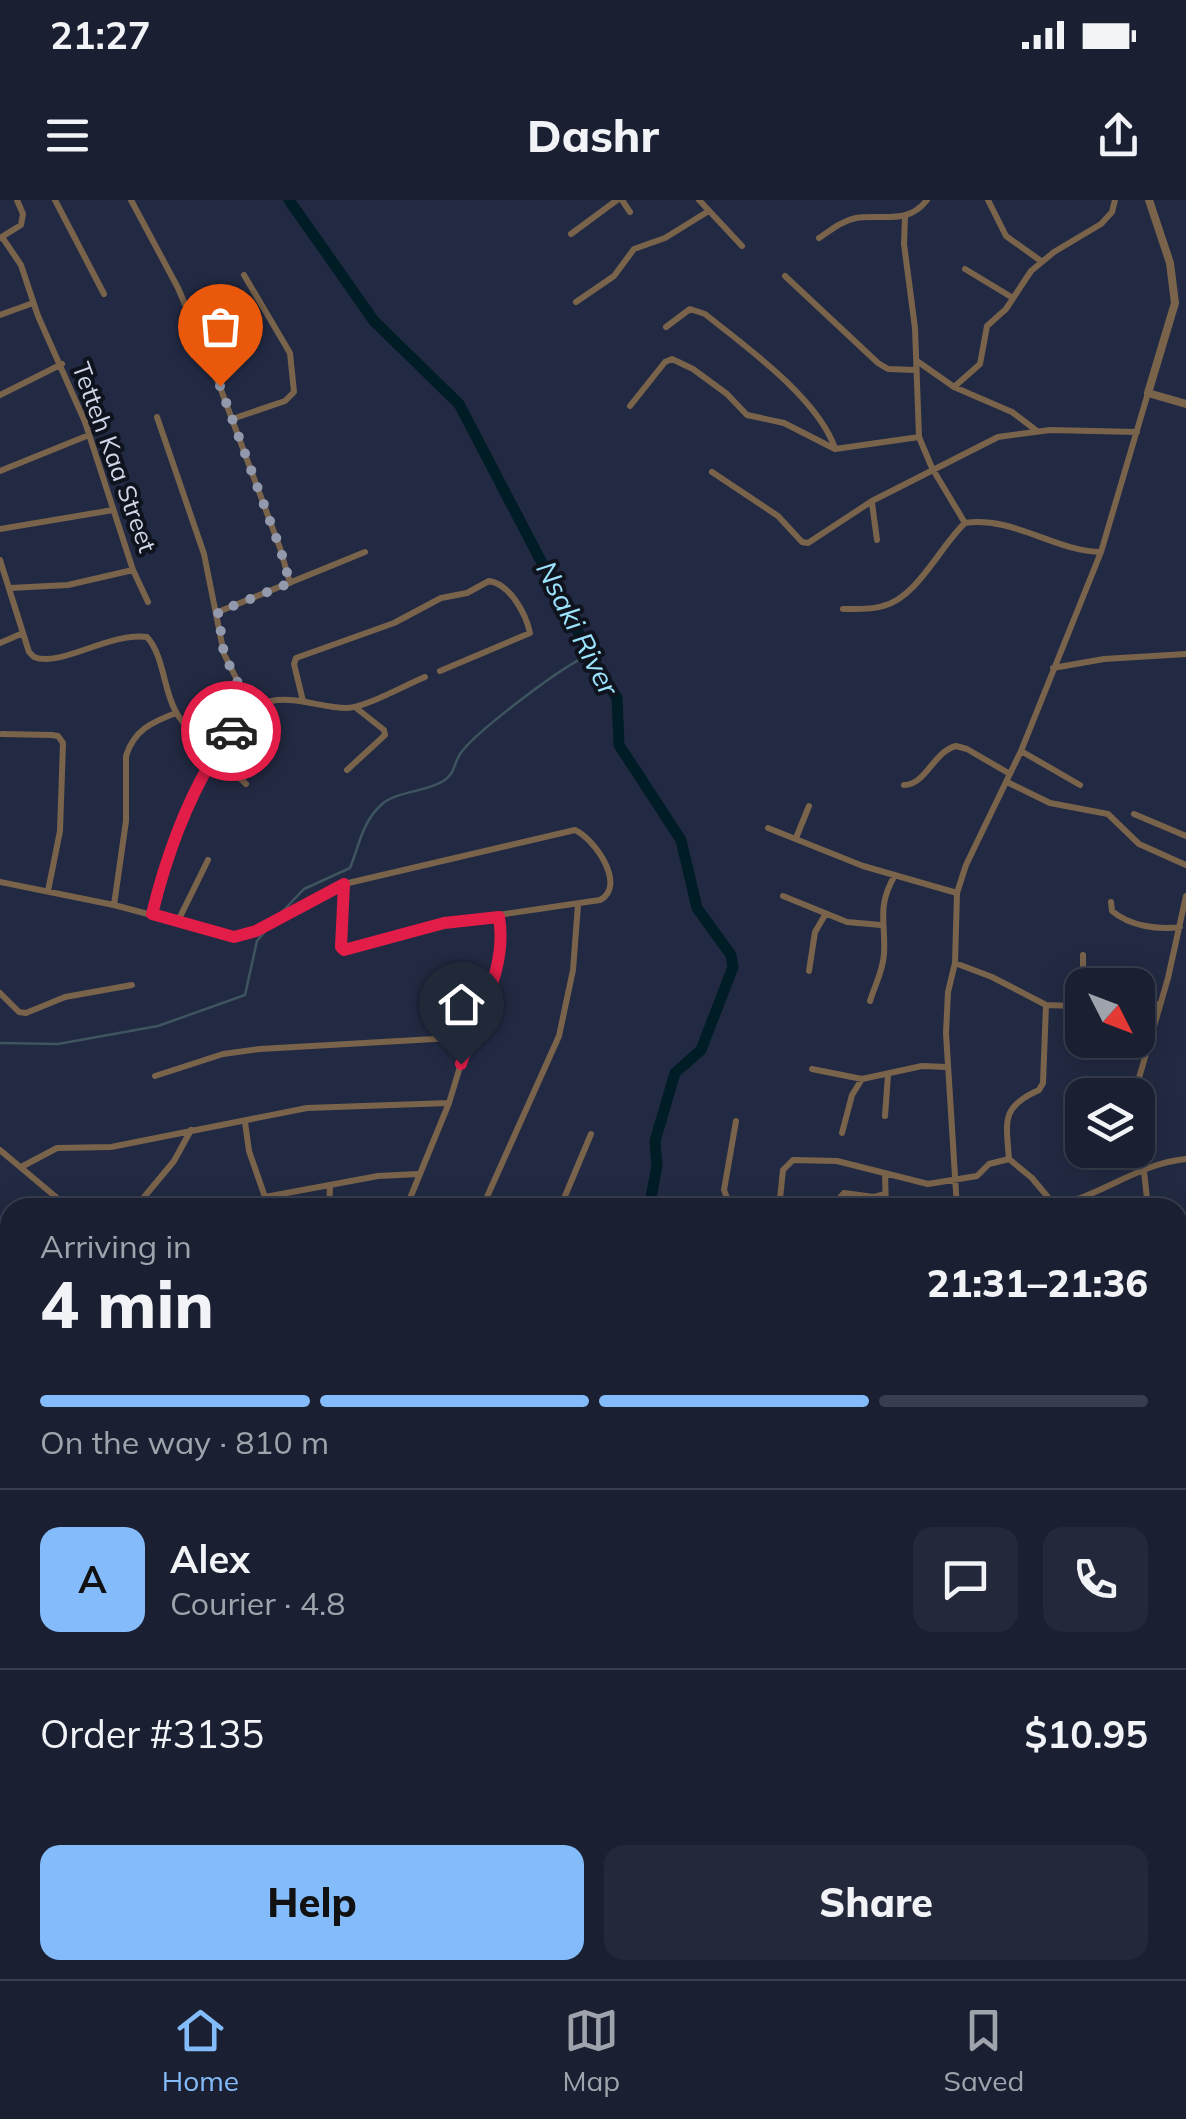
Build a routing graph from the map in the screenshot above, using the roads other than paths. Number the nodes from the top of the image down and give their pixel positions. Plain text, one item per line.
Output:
1 (17, 200) edge
2 (55, 200) edge
3 (131, 200) edge
4 (620, 200) edge
5 (700, 200) edge
6 (926, 200) edge
7 (988, 200) edge
8 (1116, 200) edge
9 (1149, 200) edge
10 (630, 212) dead end
11 (707, 212) junction
12 (905, 217) junction
13 (572, 234) dead end
14 (1, 237) edge
15 (819, 238) dead end
16 (742, 246) dead end
17 (1042, 261) junction
18 (966, 270) dead end
19 (244, 275) dead end
20 (785, 276) dead end
21 (104, 294) dead end
22 (1012, 298) junction
23 (1186, 300) edge
24 (576, 302) dead end
25 (33, 303) junction
26 (1175, 303) junction
27 (0, 315) edge
28 (666, 327) dead end
29 (916, 360) junction
30 (62, 364) junction
31 (915, 370) junction
32 (954, 386) junction
33 (1148, 393) junction
34 (0, 395) edge
35 (1186, 404) edge
36 (630, 406) dead end
37 (158, 417) dead end
38 (232, 419) junction
39 (1037, 431) junction
40 (1138, 432) junction
41 (89, 436) junction
42 (919, 437) junction
43 (835, 449) junction
44 (932, 468) junction
45 (0, 470) edge
46 (712, 472) dead end
47 (872, 502) junction
48 (113, 510) junction
49 (965, 523) junction
50 (0, 530) edge
51 (877, 540) dead end
52 (366, 552) dead end
53 (1101, 552) junction
54 (0, 560) edge
55 (2, 570) edge
56 (134, 570) junction
57 (290, 583) junction
58 (10, 588) junction
59 (148, 602) dead end
60 (843, 609) dead end
61 (218, 612) junction
62 (23, 633) junction
63 (0, 642) edge
64 (1186, 654) edge
65 (1052, 668) junction
66 (440, 670) dead end
67 (425, 677) dead end
68 (303, 701) junction
69 (356, 706) junction
70 (250, 708) junction
71 (176, 712) junction
72 (2, 734) edge
73 (1021, 752) junction
74 (216, 754) junction
75 (347, 770) dead end
76 (1008, 778) junction
77 (246, 784) dead end
78 (904, 785) dead end
79 (1080, 785) dead end
80 (809, 806) dead end
81 (1134, 814) dead end
82 (768, 828) dead end
83 (1186, 836) edge
84 (796, 838) junction
85 (208, 860) dead end
86 (1186, 865) edge
87 (895, 875) junction
88 (0, 882) edge
89 (344, 884) junction
90 (48, 891) junction
91 (957, 893) junction
92 (782, 896) dead end
93 (1186, 896) edge
94 (1111, 902) dead end
95 (114, 905) junction
96 (578, 905) junction
97 (152, 914) junction
98 (826, 914) junction
99 (499, 917) junction
100 (177, 922) junction
101 (880, 925) junction
102 (1180, 927) junction
103 (1083, 955) dead end
104 (955, 963) junction
105 (1083, 968) edge
106 (809, 971) dead end
107 (132, 985) dead end
108 (0, 993) edge
109 (870, 1000) dead end
110 (1155, 1004) edge
111 (1046, 1005) junction
112 (1160, 1005) junction
113 (1065, 1006) edge
114 (470, 1037) junction
115 (947, 1067) junction
116 (812, 1069) dead end
117 (888, 1075) junction
118 (154, 1076) dead end
119 (862, 1078) junction
120 (449, 1103) junction
121 (885, 1116) dead end
122 (736, 1120) dead end
123 (245, 1122) junction
124 (192, 1129) junction
125 (842, 1133) dead end
126 (591, 1134) dead end
127 (0, 1150) edge
128 (1009, 1159) junction
129 (1186, 1159) edge
130 (23, 1166) junction
131 (1144, 1171) junction
132 (418, 1174) junction
133 (885, 1174) junction
134 (954, 1180) junction
135 (330, 1187) junction
136 (885, 1194) junction
137 (58, 1198) edge
138 (143, 1198) edge
139 (264, 1198) joint
140 (329, 1198) edge
141 (410, 1198) edge
142 (486, 1198) edge
143 (564, 1198) edge
144 (728, 1198) edge
145 (780, 1198) edge
146 (840, 1198) edge
147 (885, 1198) edge
148 (956, 1198) edge
149 (1049, 1198) edge
150 (1083, 1198) edge
151 (1147, 1198) edge

1 - 14 street
2 - 21 street
3 - 38 street
4 - 10 street
4 - 13 street
5 - 11 street
6 - 12 street
7 - 17 street
8 - 17 street
9 - 26 street
11 - 16 street
11 - 24 street
12 - 15 street
12 - 29 street
14 - 25 street, Tetteh Kaa Street
17 - 22 street
18 - 22 street
19 - 38 street
20 - 31 street
22 - 32 street
23 - 26 street
25 - 27 street
25 - 30 street, Tetteh Kaa Street
26 - 33 street
28 - 43 street
29 - 31 street
29 - 32 street
30 - 34 street
30 - 41 street, Tetteh Kaa Street
31 - 42 street
32 - 39 street
33 - 35 street
33 - 40 street
36 - 43 street
37 - 61 street
38 - 57 street
39 - 40 street
39 - 44 street
40 - 53 street
41 - 45 street
41 - 48 street, Tetteh Kaa Street
42 - 43 street
42 - 44 street
44 - 47 street
44 - 49 street
46 - 47 street
47 - 51 street
48 - 50 street
48 - 56 street, Tetteh Kaa Street
49 - 53 street
49 - 60 street
52 - 57 street
53 - 65 street
54 - 55 street
55 - 58 street
56 - 58 street
56 - 59 street, Tetteh Kaa Street
57 - 61 street
58 - 62 street
61 - 70 street
62 - 63 street
62 - 71 street
64 - 65 street
65 - 73 street
66 - 68 street
67 - 69 street
68 - 69 street
68 - 70 street
69 - 75 street
70 - 74 street
71 - 74 street
71 - 95 street
72 - 90 street
73 - 76 street
73 - 79 street
74 - 77 street
74 - 97 street
76 - 78 street
76 - 86 street
76 - 91 street
80 - 84 street
81 - 83 street
82 - 84 street
84 - 87 street
85 - 100 street
87 - 91 street
87 - 101 street
88 - 90 street
89 - 96 street
89 - 99 street
89 - 100 street
90 - 95 street
91 - 104 street
92 - 98 street
93 - 102 street
94 - 102 street
95 - 97 street
96 - 99 street
96 - 142 street
97 - 100 street
98 - 101 street
98 - 106 street
99 - 114 street
101 - 109 street
102 - 112 street
103 - 105 street
104 - 111 street
104 - 115 street
107 - 108 street
110 - 112 street
111 - 113 street
111 - 128 street
112 - 131 street
114 - 118 street
114 - 120 street
115 - 117 street
115 - 134 street
116 - 119 street
117 - 119 street
117 - 121 street
119 - 125 street
120 - 123 street
120 - 132 street
122 - 144 street
123 - 124 street
123 - 139 street
124 - 130 street
124 - 138 street
126 - 143 street
127 - 130 street
128 - 134 street
128 - 149 street
129 - 131 street
130 - 137 street
131 - 150 street
131 - 151 street
132 - 135 street
132 - 141 street
133 - 134 street
133 - 136 street
133 - 145 street
134 - 148 street
135 - 139 street
135 - 140 street
136 - 146 street
136 - 147 street

